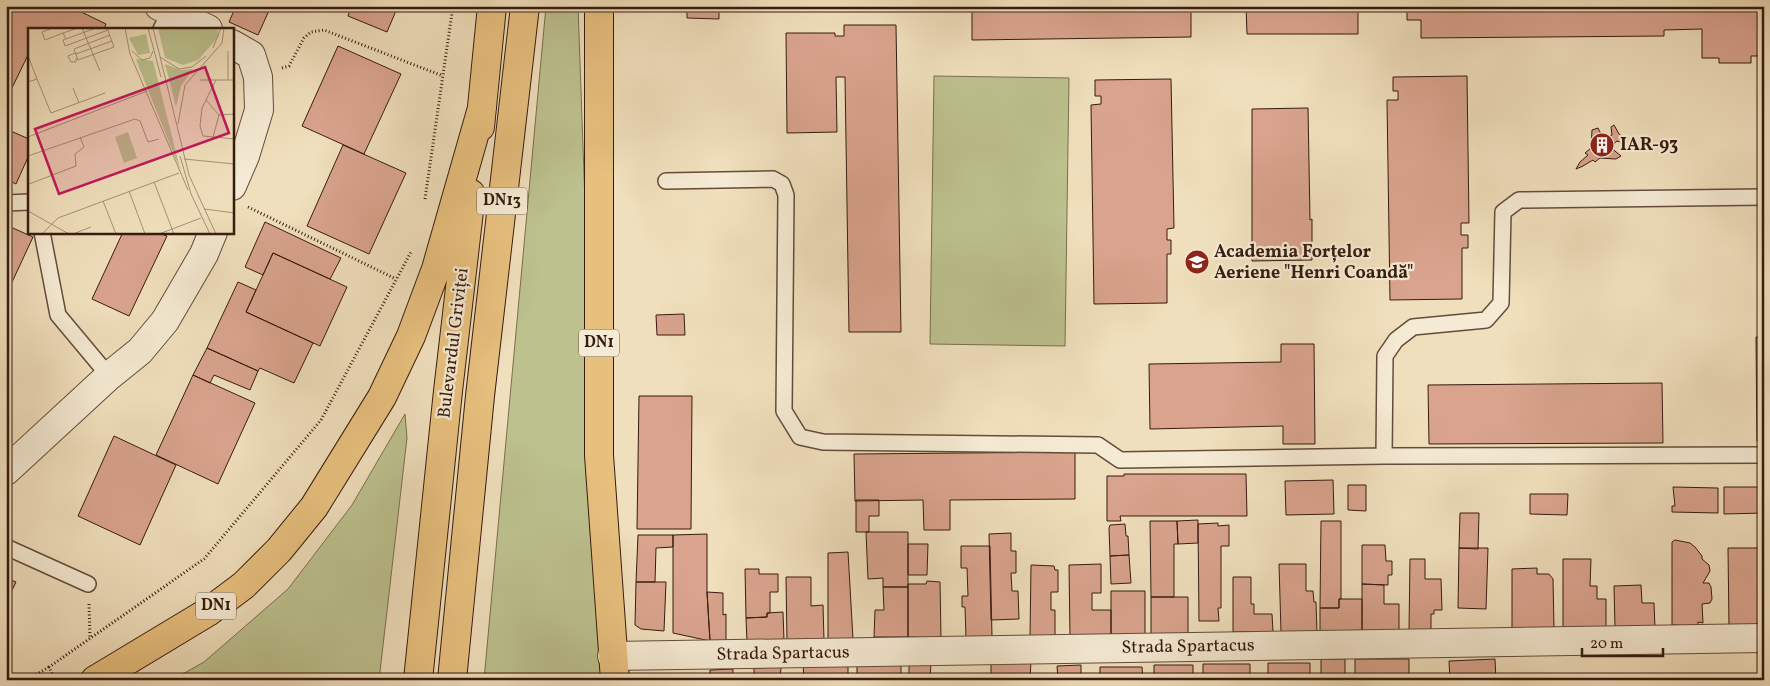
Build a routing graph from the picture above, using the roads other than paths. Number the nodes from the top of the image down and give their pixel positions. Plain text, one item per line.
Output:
1 (492, 6) edge
2 (525, 6) edge
3 (599, 6) edge
4 (163, 15) edge
5 (205, 28) edge
6 (234, 45) edge
7 (482, 108) junction
8 (666, 181) dead end
9 (237, 195) edge
10 (1764, 197) edge
11 (28, 202) edge
12 (6, 204) edge
13 (42, 234) edge
14 (212, 234) edge
15 (109, 376) junction
16 (1764, 455) edge
17 (1384, 456) junction
18 (6, 471) edge
19 (6, 547) edge
20 (88, 584) road end
21 (1764, 638) edge
22 (613, 668) edge
23 (96, 680) edge
24 (418, 680) edge
25 (452, 680) edge

1 - 7 main road, Bulevardul Griviței / DN1
2 - 25 main road, Bulevardul Griviței / DN13
3 - 22 main road, DN1
4 - 5 street
6 - 9 street
7 - 23 main road, DN1
7 - 24 main road, Bulevardul Griviței / DN13
8 - 17 lane
10 - 17 lane
11 - 12 lane
13 - 15 lane
14 - 15 street
15 - 18 street
16 - 17 lane
19 - 20 lane
21 - 22 street, Strada Spartacus

